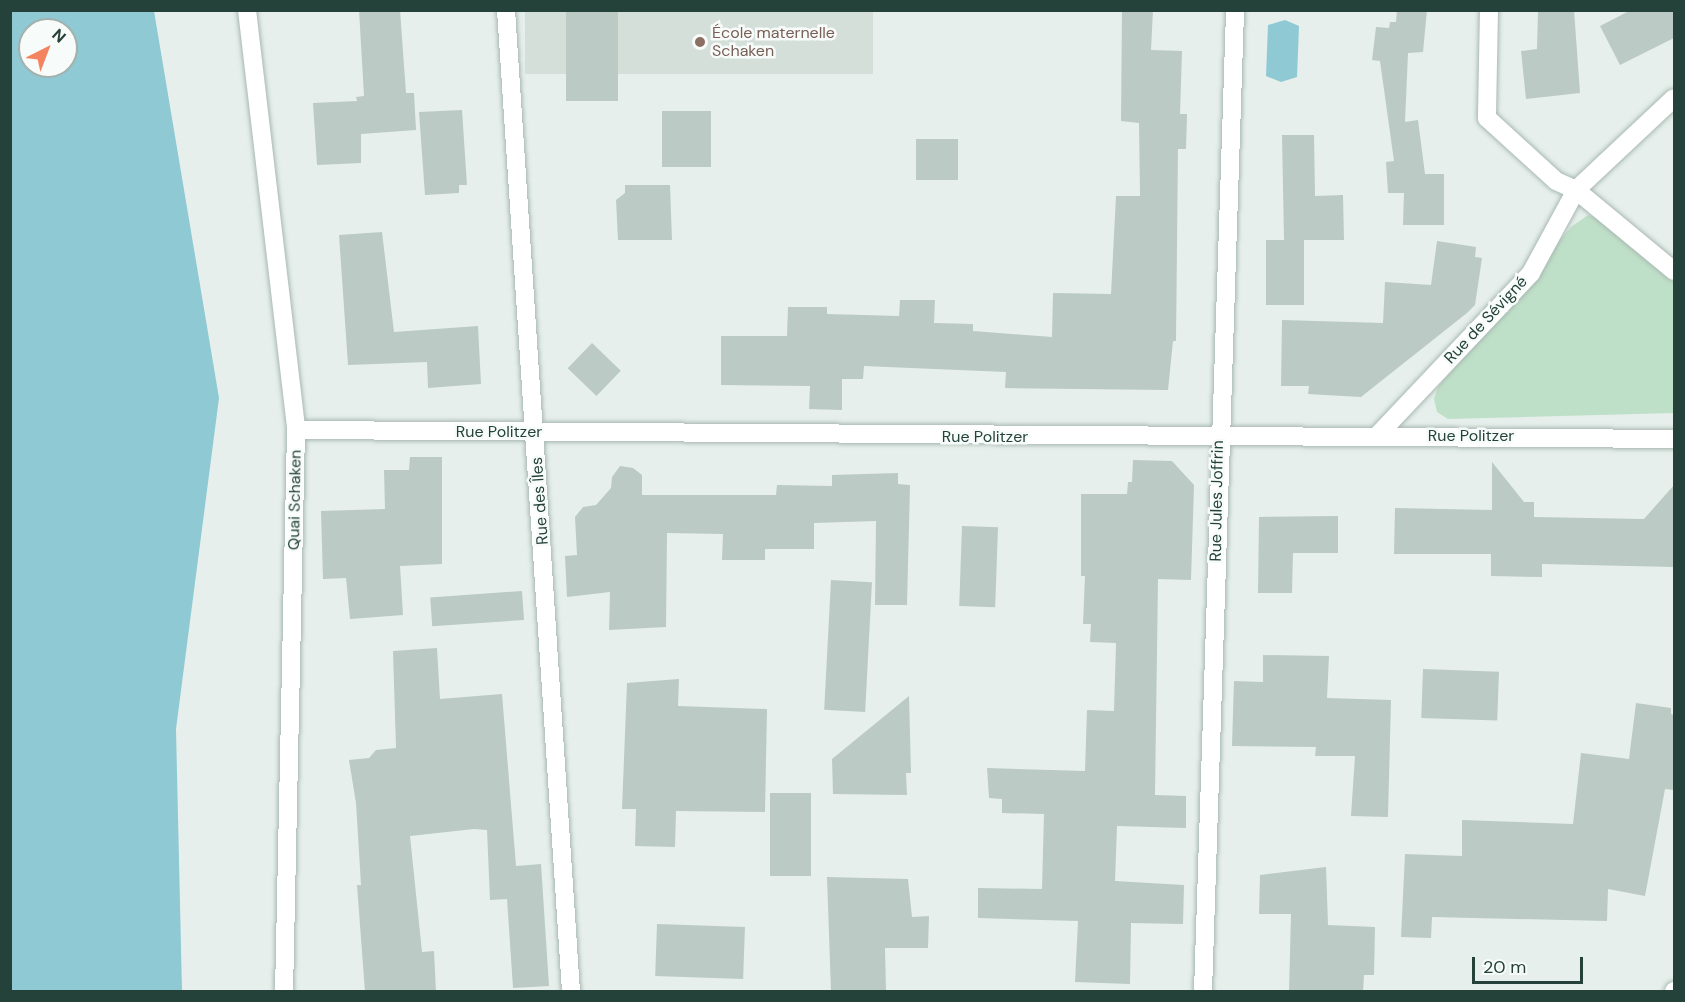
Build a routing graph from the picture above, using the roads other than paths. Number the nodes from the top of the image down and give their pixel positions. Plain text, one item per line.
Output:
1 (247, 10) edge
2 (506, 10) edge
3 (1235, 10) edge
4 (1489, 10) edge
5 (1674, 98) edge
6 (1576, 190) junction
7 (1674, 271) edge
8 (296, 430) junction
9 (536, 432) junction
10 (1218, 436) junction
11 (1377, 436) junction
12 (1674, 439) edge
13 (284, 992) edge
14 (571, 992) edge
15 (1203, 992) edge

1 - 8 street, Quai Schaken
2 - 9 street, Rue des Îles
3 - 10 street, Rue Jules Joffrin
4 - 6 street
5 - 6 street, Rue de Sévigné
6 - 7 street
6 - 11 street, Rue de Sévigné
8 - 9 street, Rue Politzer
8 - 13 street, Quai Schaken
9 - 10 street, Rue Politzer
9 - 14 street, Rue des Îles
10 - 11 street, Rue Politzer
10 - 15 street, Rue Jules Joffrin
11 - 12 street, Rue Politzer

